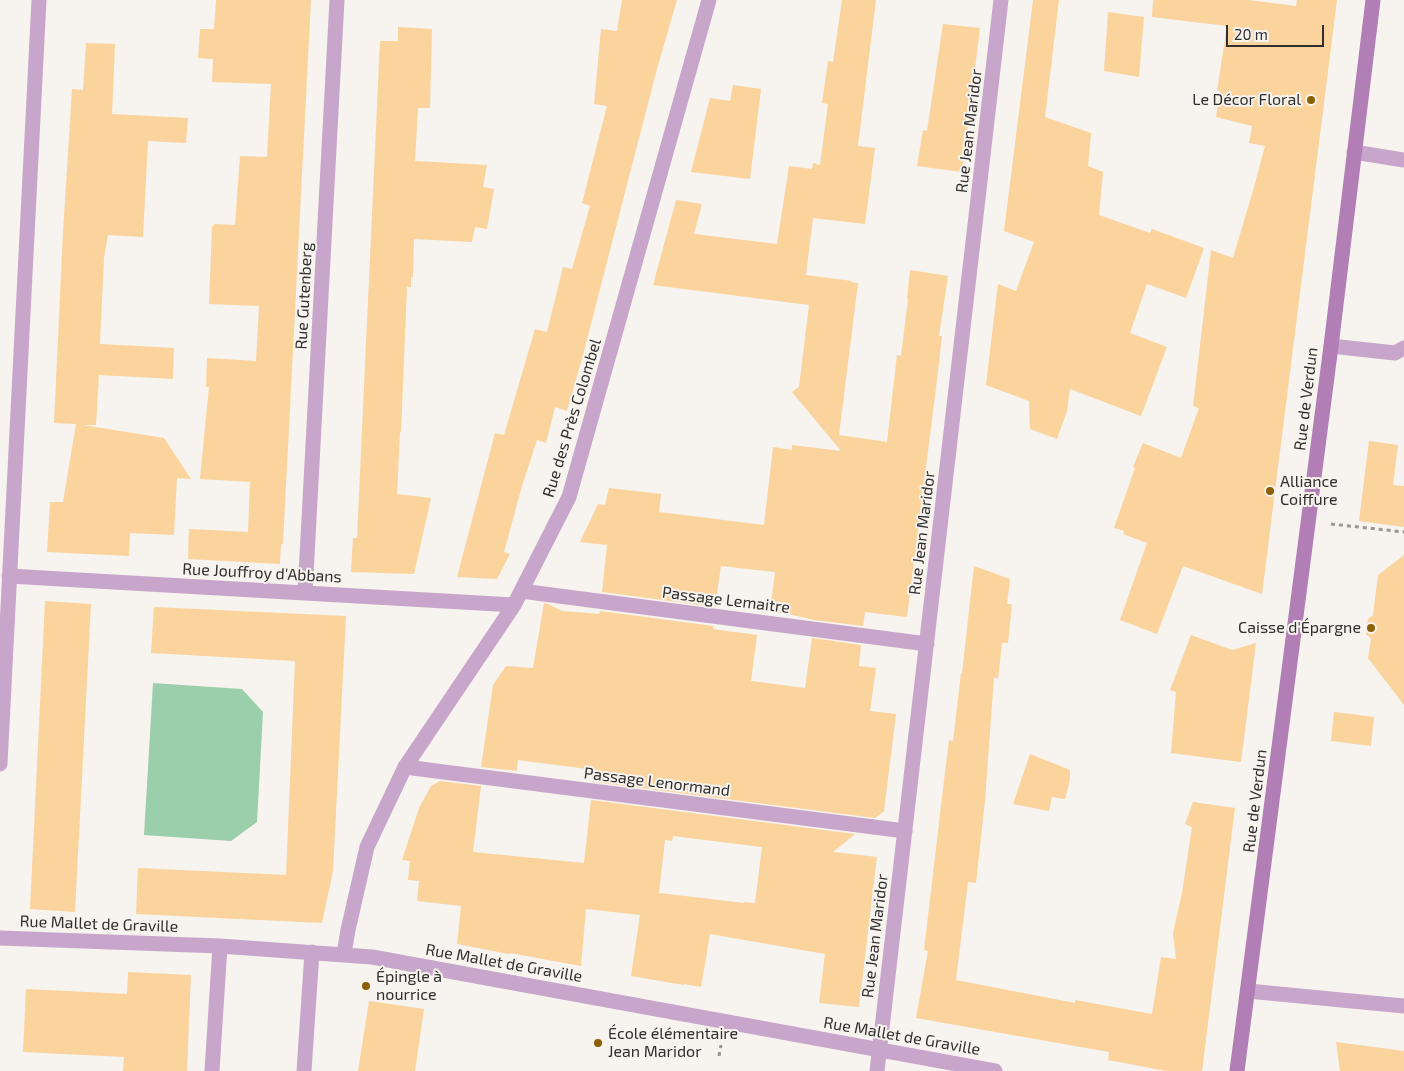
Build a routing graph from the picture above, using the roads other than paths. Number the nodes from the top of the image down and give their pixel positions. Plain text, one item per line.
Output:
1 (39, 0) edge
2 (337, 0) edge
3 (709, 0) edge
4 (1002, 0) edge
5 (1373, 0) edge
6 (1354, 152) junction
7 (1404, 160) edge
8 (1331, 346) junction
9 (1404, 348) edge
10 (9, 576) junction
11 (521, 591) junction
12 (306, 593) junction
13 (514, 605) junction
14 (927, 644) junction
15 (0, 764) edge
16 (405, 767) junction
17 (905, 831) junction
18 (0, 938) edge
19 (220, 946) junction
20 (312, 952) junction
21 (344, 954) junction
22 (1248, 991) junction
23 (1404, 1006) edge
24 (880, 1050) junction
25 (212, 1071) edge
26 (304, 1071) edge
27 (877, 1071) edge
28 (995, 1071) edge
29 (1237, 1071) edge

1 - 10 street
2 - 12 street, Rue Gutenberg
3 - 11 street, Rue des Près Colombel
4 - 14 street, Rue Jean Maridor
5 - 6 main road, Rue de Verdun
6 - 7 street
6 - 8 main road, Rue de Verdun
8 - 9 street
8 - 22 main road, Rue de Verdun
10 - 12 street, Rue Jouffroy d'Abbans
10 - 15 street
11 - 13 street, Rue des Près Colombel
11 - 14 street, Passage Lemaitre
12 - 13 street, Rue Jouffroy d'Abbans
13 - 16 street, Rue des Près Colombel
14 - 17 street, Rue Jean Maridor
16 - 17 street, Passage Lenormand
16 - 21 street, Rue des Près Colombel
17 - 24 street, Rue Jean Maridor
18 - 19 street, Rue Mallet de Graville
19 - 20 street, Rue Mallet de Graville
19 - 25 street
20 - 21 street, Rue Mallet de Graville
20 - 26 street
21 - 24 street, Rue Mallet de Graville
22 - 23 street
22 - 29 main road, Rue de Verdun
24 - 27 street, Rue Jean Maridor
24 - 28 street, Rue Mallet de Graville

